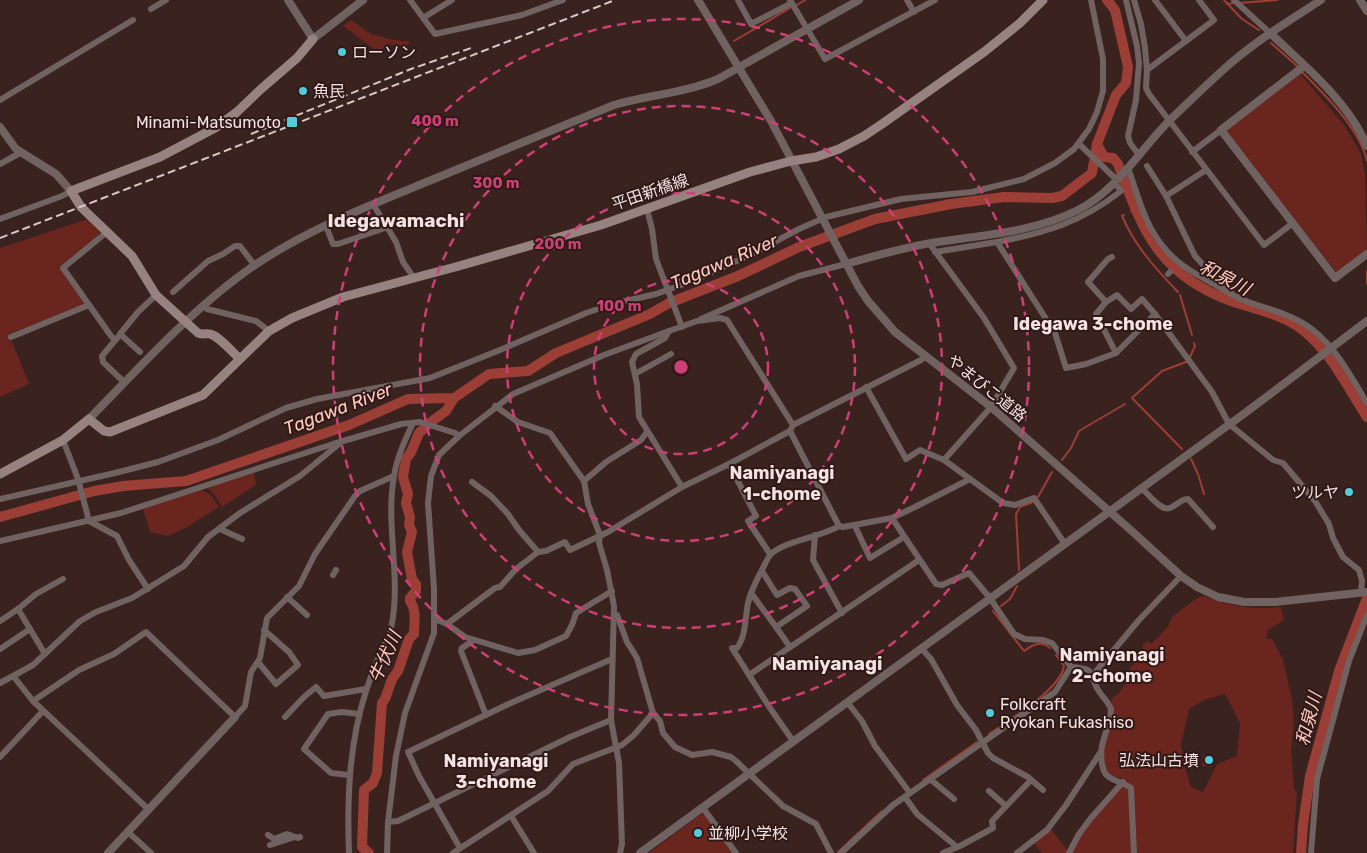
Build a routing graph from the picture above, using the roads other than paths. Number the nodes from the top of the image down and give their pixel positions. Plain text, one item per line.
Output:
1 (166, 0) edge
2 (288, 0) edge
3 (363, 0) edge
4 (410, 0) edge
5 (452, 0) edge
6 (563, 0) edge
7 (698, 0) edge
8 (738, 0) edge
9 (859, 0) edge
10 (907, 0) edge
11 (935, 0) edge
12 (1042, 0) edge
13 (1090, 0) edge
14 (1126, 0) edge
15 (1134, 0) edge
16 (1155, 0) edge
17 (1199, 0) edge
18 (1321, 0) edge
19 (1360, 0) edge
20 (791, 1) edge
21 (1236, 2) edge
22 (151, 9) dead end
23 (1367, 11) edge
24 (914, 12) junction
25 (423, 18) junction
26 (133, 20) dead end
27 (807, 29) junction
28 (1270, 33) junction
29 (313, 39) junction
30 (1186, 41) junction
31 (1304, 66) junction
32 (739, 68) junction
33 (1147, 70) junction
34 (0, 100) edge
35 (1169, 121) junction
36 (0, 127) edge
37 (1221, 130) junction
38 (1079, 144) junction
39 (1367, 146) edge
40 (1192, 152) junction
41 (20, 153) junction
42 (1139, 155) junction
43 (791, 161) junction
44 (0, 164) edge
45 (1147, 166) dead end
46 (1158, 168) dead end
47 (1127, 169) junction
48 (1206, 170) junction
49 (1151, 172) junction
50 (1117, 179) junction
51 (71, 191) junction
52 (1166, 196) junction
53 (373, 204) junction
54 (647, 209) junction
55 (0, 220) edge
56 (822, 220) junction
57 (1293, 223) junction
58 (326, 226) junction
59 (388, 227) junction
60 (107, 232) junction
61 (997, 242) junction
62 (929, 243) junction
63 (935, 252) junction
64 (1367, 254) edge
65 (1112, 257) dead end
66 (845, 261) junction
67 (255, 266) junction
68 (414, 278) junction
69 (668, 290) junction
70 (173, 292) dead end
71 (1232, 294) junction
72 (156, 295) junction
73 (1106, 302) junction
74 (89, 305) junction
75 (207, 309) dead end
76 (1155, 314) junction
77 (697, 321) junction
78 (1367, 321) edge
79 (186, 322) junction
80 (681, 326) junction
81 (269, 331) junction
82 (669, 331) junction
83 (120, 334) junction
84 (11, 337) dead end
85 (115, 340) junction
86 (1330, 350) junction
87 (140, 352) dead end
88 (1116, 353) junction
89 (671, 354) dead end
90 (926, 356) junction
91 (240, 359) junction
92 (635, 374) junction
93 (125, 383) junction
94 (866, 387) junction
95 (1367, 403) edge
96 (495, 406) junction
97 (991, 407) junction
98 (90, 419) junction
99 (417, 423) junction
100 (1229, 424) junction
101 (791, 428) junction
102 (647, 432) junction
103 (458, 436) junction
104 (63, 440) junction
105 (341, 442) junction
106 (944, 460) junction
107 (729, 464) junction
108 (0, 474) edge
109 (394, 476) junction
110 (970, 479) junction
111 (584, 481) junction
112 (472, 482) dead end
113 (78, 483) junction
114 (682, 487) junction
115 (1141, 488) junction
116 (0, 499) edge
117 (1110, 511) junction
118 (892, 518) junction
119 (88, 520) junction
120 (839, 526) junction
121 (855, 526) junction
122 (1213, 527) dead end
123 (220, 529) junction
124 (600, 535) junction
125 (815, 535) junction
126 (904, 537) junction
127 (242, 539) dead end
128 (0, 541) edge
129 (1065, 544) junction
130 (538, 552) junction
131 (770, 554) junction
132 (919, 560) junction
133 (762, 571) junction
134 (1181, 576) junction
135 (62, 580) dead end
136 (148, 589) junction
137 (612, 591) junction
138 (1364, 592) edge
139 (751, 593) junction
140 (287, 597) junction
141 (990, 598) junction
142 (614, 606) junction
143 (18, 609) junction
144 (842, 613) junction
145 (306, 615) dead end
146 (1367, 615) edge
147 (435, 619) junction
148 (0, 621) edge
149 (447, 624) junction
150 (776, 627) junction
151 (30, 630) junction
152 (264, 630) junction
153 (474, 640) junction
154 (790, 647) junction
155 (921, 648) junction
156 (0, 649) edge
157 (44, 654) junction
158 (612, 659) junction
159 (258, 662) junction
160 (1071, 667) junction
161 (749, 675) junction
162 (1093, 675) junction
163 (14, 677) junction
164 (0, 683) edge
165 (366, 689) junction
166 (33, 701) junction
167 (847, 702) junction
168 (43, 711) junction
169 (653, 713) junction
170 (359, 714) junction
171 (486, 715) junction
172 (235, 717) junction
173 (285, 717) dead end
174 (611, 720) junction
175 (793, 741) junction
176 (982, 742) junction
177 (615, 747) junction
178 (1100, 753) junction
179 (0, 757) edge
180 (749, 773) junction
181 (350, 775) junction
182 (930, 778) junction
183 (1031, 780) junction
184 (1123, 782) junction
185 (1043, 790) dead end
186 (993, 792) dead end
187 (907, 795) junction
188 (954, 799) dead end
189 (433, 803) junction
190 (1006, 806) junction
191 (703, 808) junction
192 (149, 810) junction
193 (511, 816) junction
194 (388, 822) junction
195 (128, 832) junction
196 (268, 835) dead end
197 (270, 845) dead end
198 (957, 847) junction
199 (460, 848) junction
200 (108, 853) edge
201 (151, 853) edge
202 (349, 853) edge
203 (388, 853) edge
204 (453, 853) edge
205 (534, 853) edge
206 (620, 853) edge
207 (640, 853) edge
208 (736, 853) edge
209 (830, 853) edge
210 (841, 853) edge
211 (944, 853) edge
212 (1017, 853) edge
213 (1069, 853) edge
214 (1134, 853) edge
215 (1311, 853) edge

1 - 22 street
2 - 29 street
3 - 29 street
4 - 25 street
5 - 25 street
6 - 25 street
7 - 32 street, やまびこ道路
8 - 20 street
9 - 27 street
10 - 24 street
11 - 24 street
12 - 43 main road, 平田新橋線
13 - 38 street
14 - 42 street
15 - 33 street
16 - 30 street
17 - 30 street
18 - 28 street
19 - 23 street
20 - 27 street
21 - 28 street
24 - 27 street
26 - 34 street
27 - 32 street
28 - 31 street
28 - 35 street
29 - 51 main road
30 - 33 street
31 - 37 street
31 - 39 street
32 - 43 street, やまびこ道路
32 - 53 street
33 - 35 street
35 - 40 street
35 - 42 street
36 - 41 street
37 - 40 street
37 - 57 street
38 - 50 street
38 - 56 street
40 - 48 street
41 - 44 street
41 - 51 street
42 - 47 street
43 - 54 main road, 平田新橋線
43 - 56 street, やまびこ道路
45 - 49 street
46 - 49 street
47 - 50 street
47 - 71 street
48 - 52 street
48 - 57 street
49 - 52 street
50 - 61 street
50 - 62 street
51 - 55 street
51 - 60 main road
52 - 71 street
53 - 58 street
53 - 59 street
54 - 68 main road, 平田新橋線
54 - 69 street
56 - 66 street, やまびこ道路
56 - 69 street
57 - 64 street
58 - 59 street
58 - 67 street
59 - 68 street
60 - 72 main road
60 - 74 street
61 - 63 street
61 - 88 street
62 - 63 street
62 - 66 street
63 - 97 street
65 - 73 street
66 - 77 street
66 - 90 street, やまびこ道路
67 - 70 street
67 - 79 street
68 - 81 main road, 平田新橋線
69 - 80 street
69 - 113 street
71 - 86 street
72 - 79 main road
72 - 83 street
73 - 76 street
73 - 88 street
74 - 84 street
74 - 85 street
75 - 81 street
76 - 88 street
76 - 100 street
77 - 80 street
77 - 101 street
78 - 86 street
79 - 91 main road
79 - 93 street
80 - 82 street
81 - 91 main road, 平田新橋線
82 - 92 street
82 - 96 street
83 - 85 street
83 - 87 street
85 - 93 street
86 - 95 street
86 - 100 street
89 - 92 street
90 - 94 street
90 - 97 street, やまびこ道路
91 - 98 main road, 平田新橋線
92 - 102 street
93 - 98 street
94 - 101 street
94 - 106 street
96 - 103 street
96 - 111 street
97 - 106 street
97 - 117 street, やまびこ道路
98 - 104 main road
99 - 103 street
99 - 105 street
99 - 109 street
100 - 115 street
100 - 138 street
101 - 107 street
101 - 120 street
102 - 111 street
102 - 114 street
103 - 147 street
104 - 108 main road
104 - 113 street
105 - 119 street
105 - 123 street
106 - 110 street
107 - 114 street
107 - 131 street
109 - 140 street
109 - 165 street
110 - 118 street
110 - 129 street
111 - 124 street
112 - 130 street
113 - 116 street
113 - 119 street
114 - 124 street
115 - 117 street
115 - 122 street
117 - 129 street
117 - 134 street, やまびこ道路
118 - 121 street
118 - 126 street
119 - 128 street
119 - 136 street
120 - 121 street
120 - 125 street
121 - 126 street
123 - 127 street
123 - 136 street
124 - 130 street
124 - 137 street
125 - 131 street
125 - 144 street
126 - 132 street
129 - 141 street
130 - 149 street
131 - 133 street
132 - 141 street
132 - 144 street
133 - 139 street
133 - 150 street
134 - 138 street, やまびこ道路
134 - 162 street
135 - 143 street
136 - 157 street
137 - 142 street
137 - 153 street
139 - 150 street
139 - 161 street
140 - 145 street
140 - 152 street
141 - 155 street
141 - 160 street
142 - 158 street
142 - 169 street
143 - 148 street
143 - 151 street
144 - 154 street
146 - 215 street
147 - 149 street
147 - 194 street
149 - 153 street
150 - 154 street
151 - 156 street
151 - 157 street
152 - 159 street
152 - 159 street
153 - 171 street
154 - 161 street
155 - 167 street
155 - 176 street
157 - 163 street
158 - 171 street
158 - 174 street
159 - 172 street
160 - 162 street
160 - 176 street
161 - 175 street
162 - 178 street
163 - 164 street
163 - 166 street
165 - 170 street
165 - 173 street
166 - 168 street
166 - 172 street
167 - 175 street
167 - 187 street
168 - 179 street
168 - 192 street
169 - 177 street
169 - 180 street
170 - 181 street
170 - 181 street
171 - 189 street
172 - 192 street
174 - 177 street
174 - 189 street
175 - 180 street
176 - 182 street
176 - 183 street
177 - 193 street
177 - 206 street
178 - 184 street
178 - 212 street
180 - 191 street
180 - 209 street
181 - 202 street
182 - 187 street
182 - 188 street
183 - 185 street
183 - 190 street
184 - 213 street
184 - 214 street
186 - 190 street
187 - 198 street
187 - 210 street
189 - 194 street
189 - 199 street
190 - 198 street
191 - 207 street
191 - 208 street
192 - 195 street
193 - 199 street
193 - 205 street
194 - 203 street
195 - 200 street
195 - 201 street
196 - 197 street
198 - 211 street
199 - 204 street

